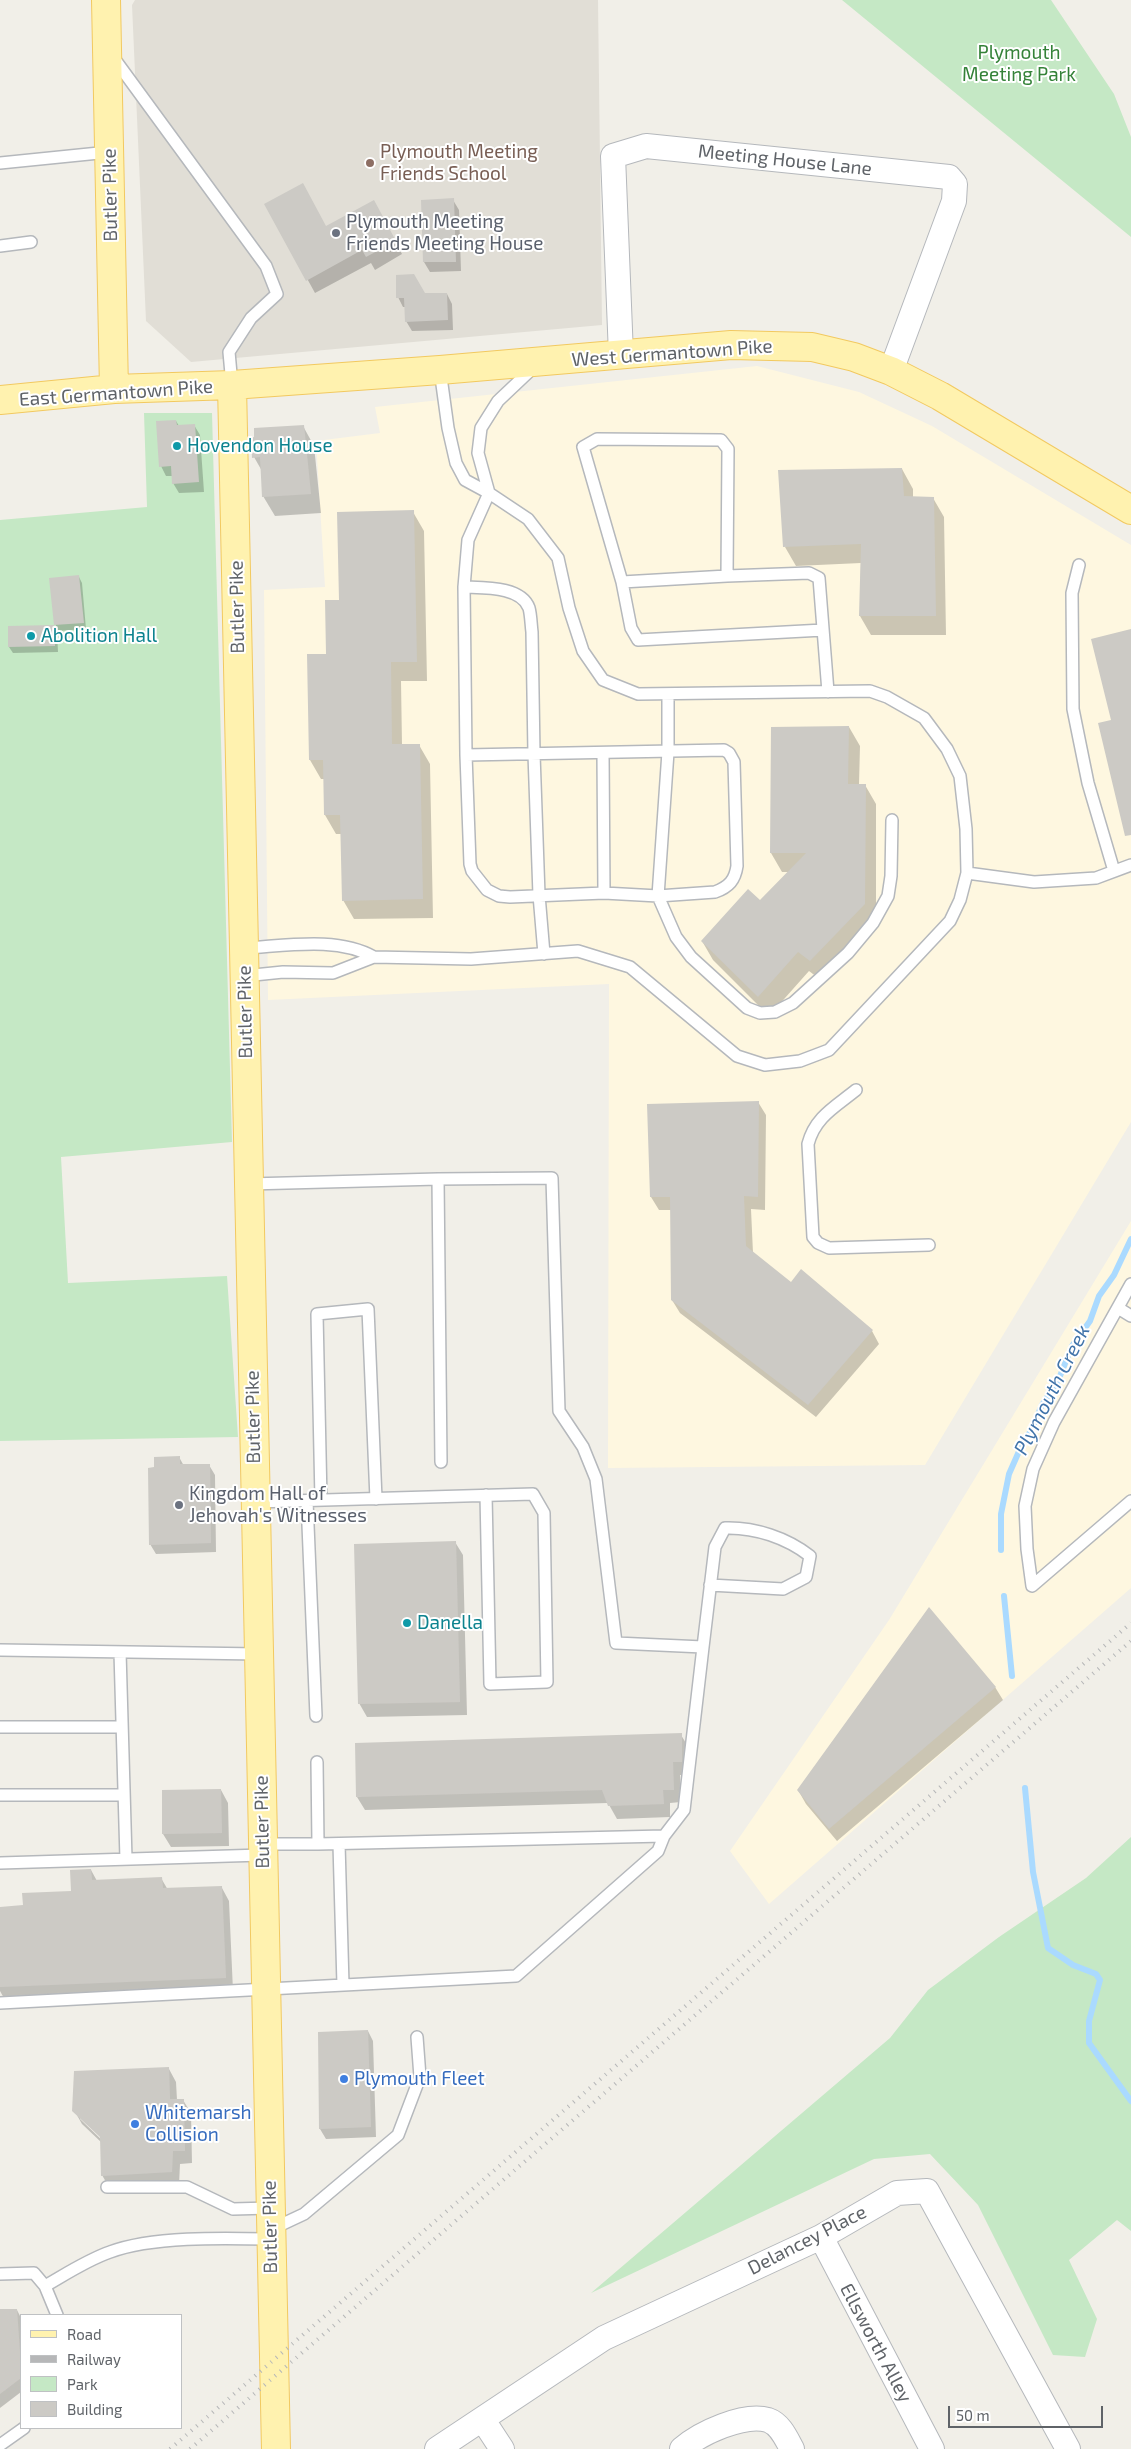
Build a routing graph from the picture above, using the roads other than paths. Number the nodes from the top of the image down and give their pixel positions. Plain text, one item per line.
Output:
1 (106, 0) edge
2 (107, 49) junction
3 (109, 152) junction
4 (0, 163) edge
5 (31, 242) dead end
6 (0, 246) edge
7 (621, 355) junction
8 (540, 362) junction
9 (440, 370) junction
10 (891, 371) junction
11 (232, 385) junction
12 (114, 389) junction
13 (0, 400) edge
14 (489, 493) junction
15 (1131, 510) edge
16 (1080, 565) dead end
17 (727, 576) junction
18 (622, 582) junction
19 (464, 587) junction
20 (823, 630) junction
21 (828, 692) junction
22 (668, 695) junction
23 (668, 752) junction
24 (603, 753) junction
25 (534, 754) junction
26 (466, 755) junction
27 (892, 820) dead end
28 (1131, 865) edge
29 (1114, 871) junction
30 (967, 873) junction
31 (604, 893) junction
32 (539, 895) junction
33 (658, 896) junction
34 (244, 948) junction
35 (544, 954) junction
36 (374, 957) junction
37 (244, 976) junction
38 (856, 1090) dead end
39 (438, 1179) junction
40 (249, 1184) junction
41 (929, 1245) dead end
42 (1131, 1284) edge
43 (1118, 1308) junction
44 (1131, 1316) edge
45 (441, 1462) dead end
46 (486, 1495) junction
47 (376, 1498) junction
48 (321, 1500) junction
49 (307, 1501) junction
50 (1131, 1501) edge
51 (255, 1502) junction
52 (710, 1585) junction
53 (703, 1647) junction
54 (0, 1650) edge
55 (120, 1652) junction
56 (258, 1654) junction
57 (316, 1716) dead end
58 (122, 1727) junction
59 (0, 1728) edge
60 (317, 1762) dead end
61 (0, 1795) edge
62 (124, 1795) junction
63 (664, 1836) junction
64 (318, 1844) junction
65 (339, 1844) junction
66 (262, 1849) junction
67 (126, 1859) junction
68 (0, 1863) edge
69 (344, 1985) junction
70 (265, 1990) junction
71 (0, 2003) edge
72 (417, 2037) dead end
73 (107, 2187) dead end
74 (270, 2226) junction
75 (821, 2237) junction
76 (0, 2274) edge
77 (45, 2286) junction
78 (57, 2314) edge
79 (483, 2420) junction
80 (23, 2429) edge
81 (0, 2445) edge
82 (276, 2449) edge
83 (438, 2449) edge
84 (502, 2449) edge
85 (682, 2449) edge
86 (792, 2449) edge
87 (932, 2449) edge
88 (1068, 2449) edge

1 - 2 main road, Butler Pike
2 - 3 main road, Butler Pike
2 - 11 lane
3 - 4 lane
3 - 12 main road, Butler Pike
5 - 6 lane
7 - 8 main road, West Germantown Pike
7 - 10 main road, West Germantown Pike
7 - 10 street, Meeting House Lane
8 - 9 main road, West Germantown Pike
8 - 14 lane
9 - 11 main road, West Germantown Pike
9 - 14 lane
10 - 15 main road, West Germantown Pike
11 - 12 main road, East Germantown Pike
11 - 34 main road, Butler Pike
12 - 13 main road, East Germantown Pike
14 - 19 lane
14 - 22 lane
16 - 29 lane
17 - 18 lane
17 - 18 lane
17 - 20 lane
18 - 20 lane
19 - 25 lane
19 - 26 lane
20 - 21 lane
21 - 22 lane
21 - 30 lane
22 - 23 lane
23 - 24 lane
23 - 33 lane
23 - 33 lane
24 - 25 lane
24 - 31 lane
25 - 26 lane
25 - 32 lane
26 - 32 lane
27 - 33 lane
28 - 29 lane
29 - 30 lane
30 - 35 lane
31 - 32 lane
31 - 33 lane
32 - 35 lane
34 - 36 lane
34 - 37 main road, Butler Pike
35 - 36 lane
36 - 37 lane
37 - 40 main road, Butler Pike
38 - 41 lane
39 - 40 lane
39 - 45 lane
39 - 53 lane
40 - 51 main road, Butler Pike
42 - 43 lane
43 - 44 lane
43 - 50 lane
46 - 46 lane
46 - 47 lane
47 - 48 lane
47 - 48 lane
48 - 49 lane
49 - 51 lane
49 - 57 lane
51 - 56 main road, Butler Pike
52 - 52 lane
52 - 53 lane
53 - 63 lane
54 - 55 lane
55 - 56 lane
55 - 58 lane
56 - 66 main road, Butler Pike
58 - 59 lane
58 - 62 lane
60 - 64 lane
61 - 62 lane
62 - 67 lane
63 - 65 lane
63 - 69 lane
64 - 65 lane
64 - 66 lane
65 - 69 lane
66 - 67 lane
66 - 70 main road, Butler Pike
67 - 68 lane
69 - 70 lane
70 - 71 lane
70 - 74 main road, Butler Pike
72 - 74 lane
73 - 74 lane
74 - 77 lane
74 - 82 main road, Butler Pike
75 - 79 street, Delancey Place
75 - 87 street, Ellsworth Alley
75 - 88 street, Delancey Place
76 - 77 lane
77 - 78 lane
79 - 83 street, Delancey Place
79 - 84 street
80 - 81 lane
85 - 86 street

